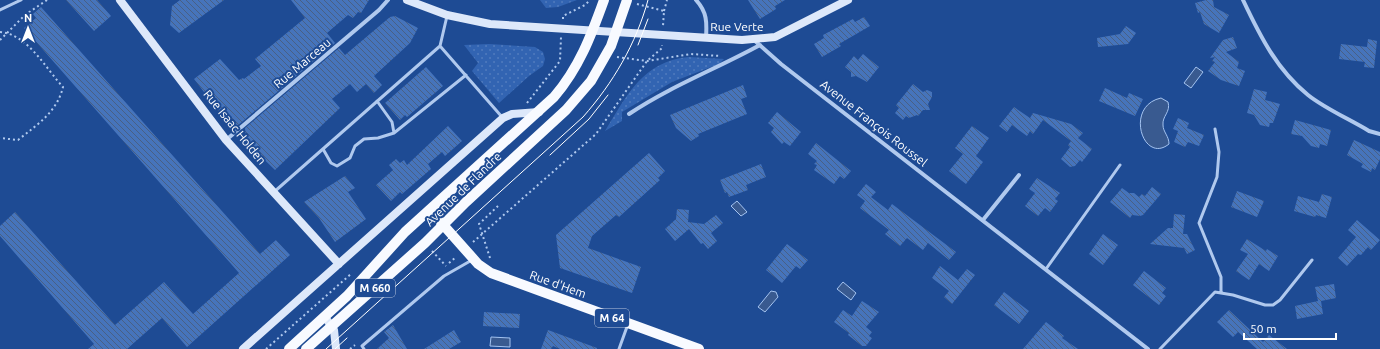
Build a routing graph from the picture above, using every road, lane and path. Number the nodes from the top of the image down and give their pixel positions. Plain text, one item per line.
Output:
1 (21, 0) edge
2 (47, 0) edge
3 (120, 0) edge
4 (388, 0) edge
5 (407, 0) edge
6 (590, 0) edge
7 (604, 0) edge
8 (667, 0) edge
9 (696, 0) edge
10 (848, 0) edge
11 (1243, 0) edge
12 (630, 1) edge
13 (0, 10) edge
14 (664, 11) junction
15 (447, 15) junction
16 (562, 29) junction
17 (594, 30) junction
18 (617, 31) junction
19 (0, 32) edge
20 (6, 33) junction
21 (662, 36) junction
22 (706, 39) junction
23 (0, 40) edge
24 (757, 42) junction
25 (440, 46) junction
26 (737, 57) junction
27 (647, 61) junction
28 (466, 75) junction
29 (377, 101) junction
30 (539, 112) junction
31 (518, 113) junction
32 (629, 114) dead end
33 (503, 118) junction
34 (551, 125) junction
35 (1215, 128) dead end
36 (394, 133) junction
37 (1380, 134) edge
38 (0, 138) edge
39 (226, 140) junction
40 (323, 149) junction
41 (1120, 165) dead end
42 (1019, 175) dead end
43 (274, 192) junction
44 (498, 206) dead end
45 (430, 210) junction
46 (983, 220) junction
47 (443, 225) junction
48 (464, 249) junction
49 (473, 259) junction
50 (1312, 260) dead end
51 (339, 264) junction
52 (446, 266) dead end
53 (1046, 269) junction
54 (353, 271) dead end
55 (1221, 293) junction
56 (325, 317) junction
57 (628, 324) junction
58 (332, 326) junction
59 (363, 348) edge
60 (243, 349) edge
61 (266, 349) edge
62 (289, 349) edge
63 (306, 349) edge
64 (336, 349) edge
65 (619, 349) edge
66 (699, 349) edge
67 (1148, 349) edge
68 (1160, 349) edge

1 - 13 lane
2 - 20 path
3 - 39 street, Rue Isaac Holden
4 - 39 street, Rue Marceau
5 - 15 street, Rue Verte
6 - 16 path
7 - 17 main road, M 660
8 - 14 path
9 - 22 street
10 - 24 street, Rue Verte
11 - 37 street
12 - 14 path
12 - 18 main road, M 660
14 - 21 path
15 - 16 street, Rue Verte
15 - 25 lane
16 - 17 street, Rue Verte
16 - 31 path
17 - 18 street, Rue Verte
17 - 30 main road, Avenue de Flandre / M 660
18 - 21 street, Rue Verte
18 - 34 main road, Avenue de Flandre / M 660
19 - 20 path
20 - 23 path
20 - 38 path
21 - 22 street, Rue Verte
21 - 27 path
22 - 24 street, Rue Verte
24 - 26 street
24 - 46 street, Avenue François Roussel
25 - 28 lane
25 - 29 lane
26 - 27 path
26 - 32 street
27 - 44 path
28 - 33 lane
28 - 36 lane
29 - 36 lane
29 - 40 lane
30 - 31 street, Avenue de Flandre
30 - 34 main road
30 - 45 main road, Avenue de Flandre / M 660
31 - 33 street, Avenue de Flandre
33 - 51 street, Avenue de Flandre
34 - 47 main road, Avenue de Flandre / M 660
35 - 55 lane
36 - 40 lane
39 - 43 street, Rue Isaac Holden
40 - 43 lane
41 - 53 lane
42 - 46 street
43 - 51 street, Rue Isaac Holden
45 - 47 main road, Rue d'Hem / M 64
45 - 56 main road, Avenue de Flandre / M 660
46 - 53 street, Avenue François Roussel
47 - 48 main road, Rue d'Hem / M 64
47 - 58 main road, Avenue de Flandre / M 660
48 - 49 main road, Rue d'Hem / M 64
48 - 52 path
49 - 57 main road, Rue d'Hem / M 64
49 - 59 lane
50 - 55 lane
51 - 60 street, Avenue de Flandre
53 - 67 street, Avenue François Roussel
54 - 61 path
55 - 68 lane
56 - 58 street
56 - 62 main road, Avenue de Flandre / M 660
57 - 65 lane
57 - 66 main road, Rue d'Hem / M 64
58 - 63 main road, Avenue de Flandre / M 660
58 - 64 street

